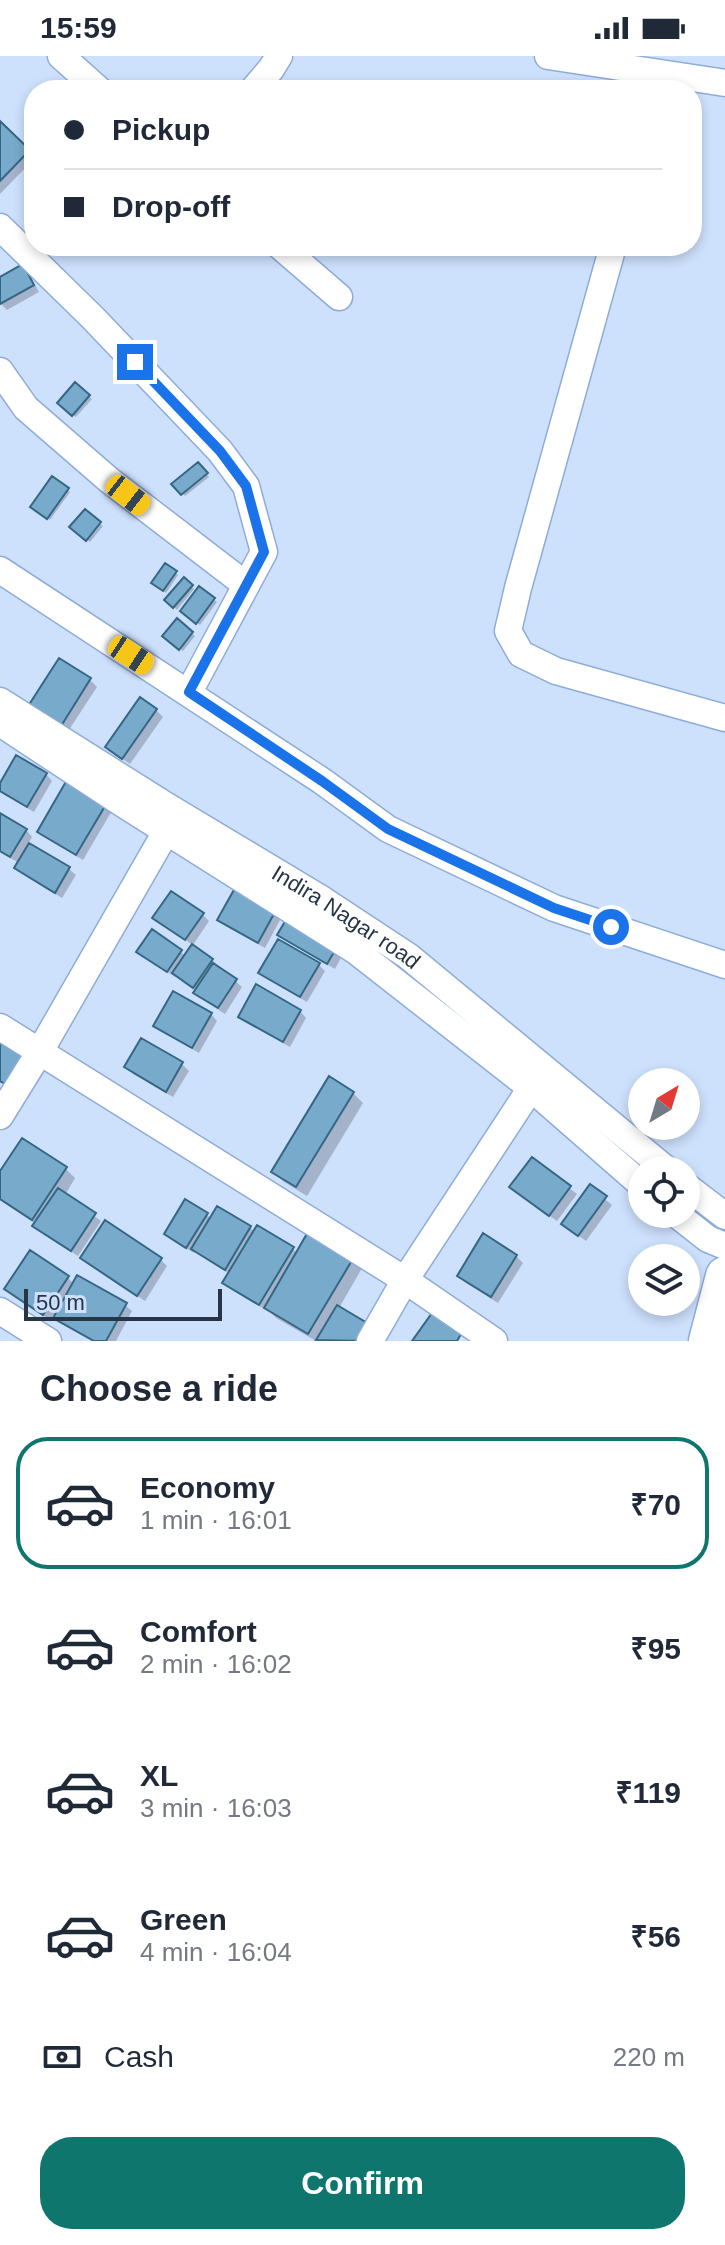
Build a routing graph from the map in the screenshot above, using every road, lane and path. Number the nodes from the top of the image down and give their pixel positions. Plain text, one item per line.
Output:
1 (279, 56) edge
2 (548, 56) edge
3 (262, 80) edge
4 (650, 80) edge
5 (702, 83) edge
6 (725, 83) edge
7 (0, 227) edge
8 (24, 250) edge
9 (30, 256) edge
10 (292, 256) edge
11 (610, 256) edge
12 (339, 297) dead end
13 (0, 371) edge
14 (0, 570) edge
15 (246, 585) junction
16 (189, 692) junction
17 (0, 701) edge
18 (725, 718) edge
19 (0, 723) edge
20 (167, 830) junction
21 (725, 965) edge
22 (0, 1027) edge
23 (39, 1053) junction
24 (531, 1088) junction
25 (0, 1116) edge
26 (650, 1156) edge
27 (628, 1173) edge
28 (700, 1197) edge
29 (725, 1216) edge
30 (694, 1228) edge
31 (725, 1246) edge
32 (725, 1276) edge
33 (405, 1280) junction
34 (0, 1311) edge
35 (48, 1341) edge
36 (370, 1341) edge
37 (494, 1341) edge
38 (708, 1341) edge

1 - 3 street
2 - 4 street
5 - 6 street
7 - 8 street
9 - 15 street
10 - 12 street
11 - 18 street
13 - 15 street
14 - 16 street
15 - 16 street
16 - 21 street
17 - 26 street, Indira Nagar road
19 - 20 street, Indira Nagar road
20 - 23 street
20 - 24 street, Indira Nagar road
22 - 23 street
23 - 25 street
23 - 33 street
24 - 27 street, Indira Nagar road
24 - 33 street
28 - 29 street
30 - 31 street
32 - 38 highway
33 - 36 street
33 - 37 street
34 - 35 street

